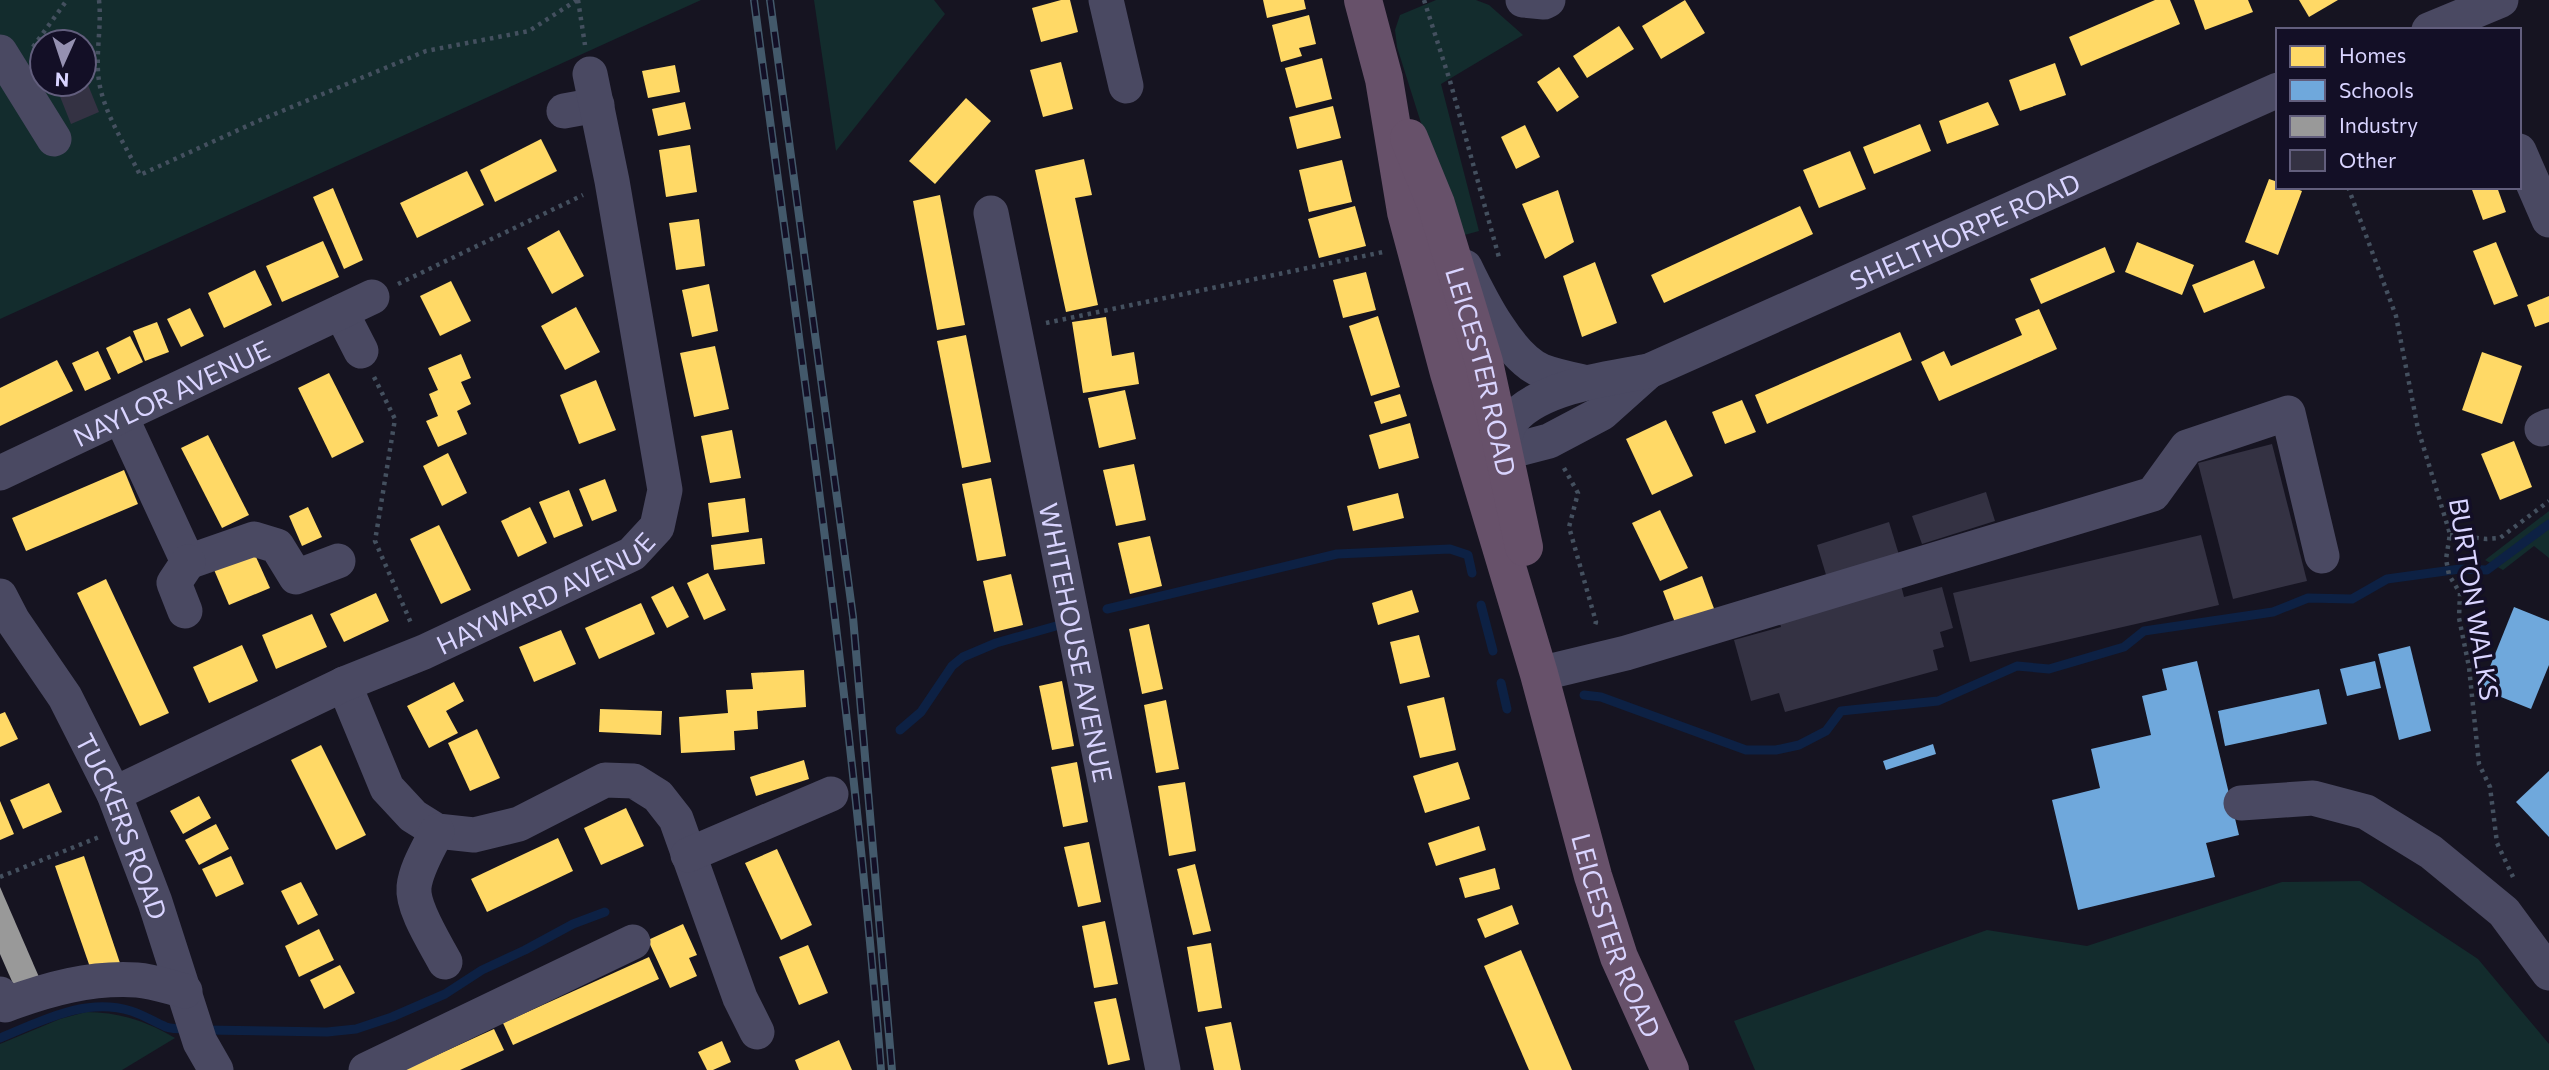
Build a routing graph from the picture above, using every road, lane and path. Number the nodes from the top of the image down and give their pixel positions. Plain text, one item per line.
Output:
1 (99, 0) edge
2 (578, 0) edge
3 (1106, 0) edge
4 (1363, 0) edge
5 (1423, 0) edge
6 (1523, 0) edge
7 (1548, 0) edge
8 (2501, 0) edge
9 (2461, 16) edge
10 (2434, 28) edge
11 (0, 52) edge
12 (1384, 79) junction
13 (1126, 86) dead end
14 (2276, 91) edge
15 (583, 97) joint
16 (54, 139) dead end
17 (2521, 157) edge
18 (612, 181) junction
19 (2349, 189) edge
20 (1436, 204) junction
21 (992, 213) dead end
22 (2549, 220) edge
23 (1415, 245) junction
24 (1501, 265) dead end
25 (372, 297) joint
26 (341, 312) junction
27 (1016, 330) junction
28 (361, 351) joint
29 (1649, 371) junction
30 (1584, 382) junction
31 (121, 417) junction
32 (1463, 421) junction
33 (1549, 441) junction
34 (1502, 446) junction
35 (0, 473) edge
36 (2549, 501) edge
37 (1502, 508) junction
38 (2450, 534) junction
39 (2322, 556) dead end
40 (338, 561) dead end
41 (188, 562) junction
42 (185, 611) dead end
43 (4, 614) edge
44 (424, 652) junction
45 (1583, 664) junction
46 (1539, 674) junction
47 (344, 684) junction
48 (114, 794) junction
49 (831, 794) dead end
50 (2241, 803) dead end
51 (126, 827) junction
52 (437, 831) junction
53 (688, 855) junction
54 (0, 877) edge
55 (2518, 885) dead end
56 (633, 942) dead end
57 (445, 962) dead end
58 (2549, 973) edge
59 (0, 994) edge
60 (198, 1030) edge
61 (757, 1032) dead end
62 (366, 1070) edge
63 (1163, 1070) edge
64 (1670, 1070) edge

1 - 2 path
2 - 15 path
3 - 13 street
4 - 12 highway, LEICESTER ROAD
5 - 24 path
6 - 7 street
8 - 9 street
9 - 10 street
11 - 16 street
12 - 20 highway, LEICESTER ROAD
12 - 23 highway, LEICESTER ROAD
14 - 29 street, SHELTHORPE ROAD
15 - 18 street, HAYWARD AVENUE
17 - 22 street
18 - 25 path
18 - 44 street, HAYWARD AVENUE
19 - 38 path, BURTON WALKS
20 - 30 street, SHELTHORPE ROAD
20 - 34 highway, LEICESTER ROAD
21 - 27 street, WHITEHOUSE AVENUE
23 - 27 path
23 - 32 highway, LEICESTER ROAD
25 - 26 street, NAYLOR AVENUE
26 - 28 street
26 - 31 street, NAYLOR AVENUE
27 - 63 street, WHITEHOUSE AVENUE
28 - 44 path
29 - 30 street, SHELTHORPE ROAD
29 - 33 street, SHELTHORPE ROAD
30 - 34 street, SHELTHORPE ROAD
31 - 35 street, NAYLOR AVENUE
31 - 41 street
32 - 34 street
32 - 37 highway, LEICESTER ROAD
33 - 34 street, SHELTHORPE ROAD
33 - 37 street
33 - 45 path
34 - 37 highway, LEICESTER ROAD
36 - 38 path
37 - 46 highway, LEICESTER ROAD
38 - 55 path, BURTON WALKS
39 - 45 street
40 - 41 street
41 - 42 street
43 - 48 street, TUCKERS ROAD
44 - 47 street, HAYWARD AVENUE
45 - 46 street
46 - 64 highway, LEICESTER ROAD
47 - 48 street, HAYWARD AVENUE
47 - 52 street
48 - 51 street, TUCKERS ROAD
49 - 53 street
50 - 58 street
51 - 54 path
51 - 60 street, TUCKERS ROAD
52 - 53 street
52 - 57 street
53 - 61 street
56 - 62 street
59 - 60 street

